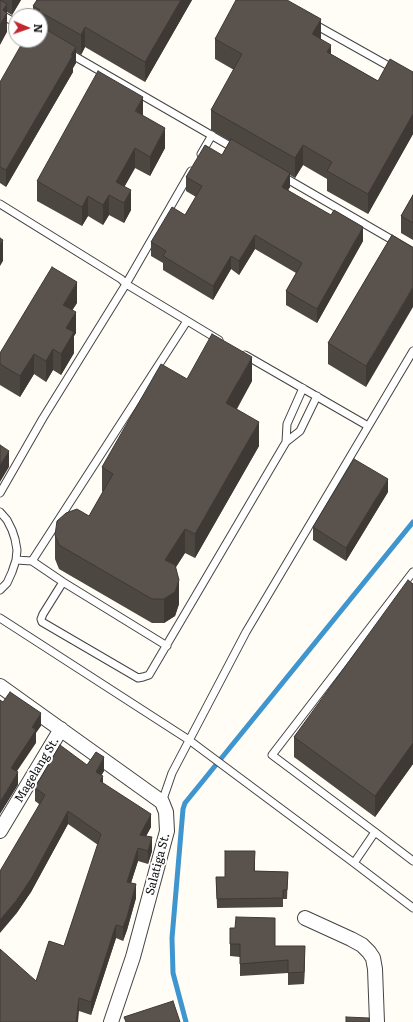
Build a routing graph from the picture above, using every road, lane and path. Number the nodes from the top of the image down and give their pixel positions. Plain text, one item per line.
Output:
1 (306, 20) edge
2 (64, 51) edge
3 (400, 72) edge
4 (212, 135) junction
5 (245, 155) edge
6 (272, 170) edge
7 (0, 204) edge
8 (413, 252) edge
9 (126, 284) junction
10 (187, 321) junction
11 (228, 345) edge
12 (413, 351) edge
13 (241, 353) edge
14 (303, 388) junction
15 (317, 396) junction
16 (368, 426) junction
17 (286, 442) junction
18 (0, 493) edge
19 (0, 512) edge
20 (16, 560) junction
21 (32, 561) junction
22 (413, 572) edge
23 (63, 582) junction
24 (0, 590) edge
25 (0, 618) edge
26 (167, 646) junction
27 (0, 686) edge
28 (61, 729) junction
29 (189, 740) junction
30 (162, 802) junction
31 (0, 831) edge
32 (375, 832) junction
33 (413, 862) edge
34 (354, 863) junction
35 (413, 908) edge
36 (304, 918) dead end
37 (111, 1022) edge
38 (377, 1022) edge

1 - 3 lane
2 - 4 lane
4 - 5 lane
4 - 9 lane
6 - 8 lane
7 - 9 lane
9 - 10 lane
9 - 18 lane
10 - 11 lane
10 - 21 lane
12 - 16 lane
13 - 14 lane
14 - 15 lane
14 - 17 lane
15 - 16 lane
15 - 17 lane
16 - 29 lane
17 - 26 lane
19 - 20 lane
20 - 21 lane
20 - 24 lane
21 - 23 lane
22 - 32 lane
23 - 26 lane
23 - 26 lane
25 - 29 lane
27 - 28 street
28 - 30 street
28 - 31 street, Magelang St.
29 - 30 lane
29 - 34 lane
30 - 37 street, Salatiga St.
32 - 33 lane
32 - 34 lane
34 - 35 lane
36 - 38 street

